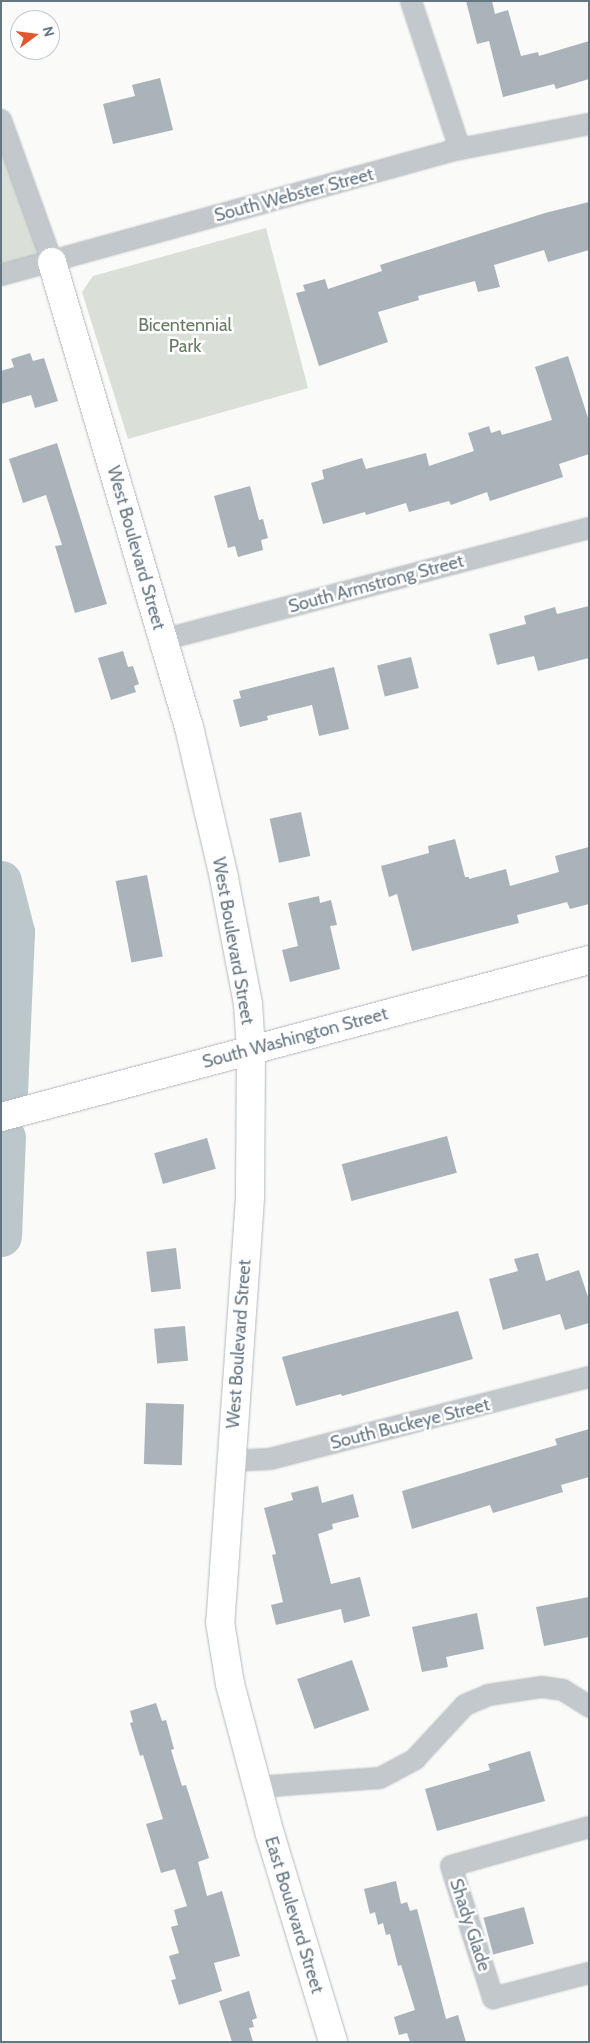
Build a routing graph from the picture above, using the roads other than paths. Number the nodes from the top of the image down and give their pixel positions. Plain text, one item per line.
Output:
1 (411, 1) edge
2 (1, 120) edge
3 (589, 124) edge
4 (460, 149) junction
5 (52, 262) junction
6 (1, 275) edge
7 (589, 528) edge
8 (162, 640) junction
9 (589, 960) edge
10 (251, 1050) junction
11 (1, 1117) edge
12 (589, 1377) edge
13 (230, 1461) junction
14 (589, 1706) edge
15 (257, 1787) junction
16 (589, 1827) edge
17 (589, 1972) edge
18 (334, 2042) edge

1 - 4 street
2 - 5 street
3 - 4 street, South Webster Street
4 - 5 street, South Webster Street
5 - 6 street, South Webster Street
5 - 8 main road, West Boulevard Street
7 - 8 street, South Armstrong Street
8 - 10 main road, West Boulevard Street
9 - 10 main road, South Washington Street
10 - 11 main road, South Washington Street
10 - 13 main road, West Boulevard Street
12 - 13 street, South Buckeye Street
13 - 15 main road, West Boulevard Street
14 - 15 street
15 - 18 main road, East Boulevard Street
16 - 17 street, Shady Glade

